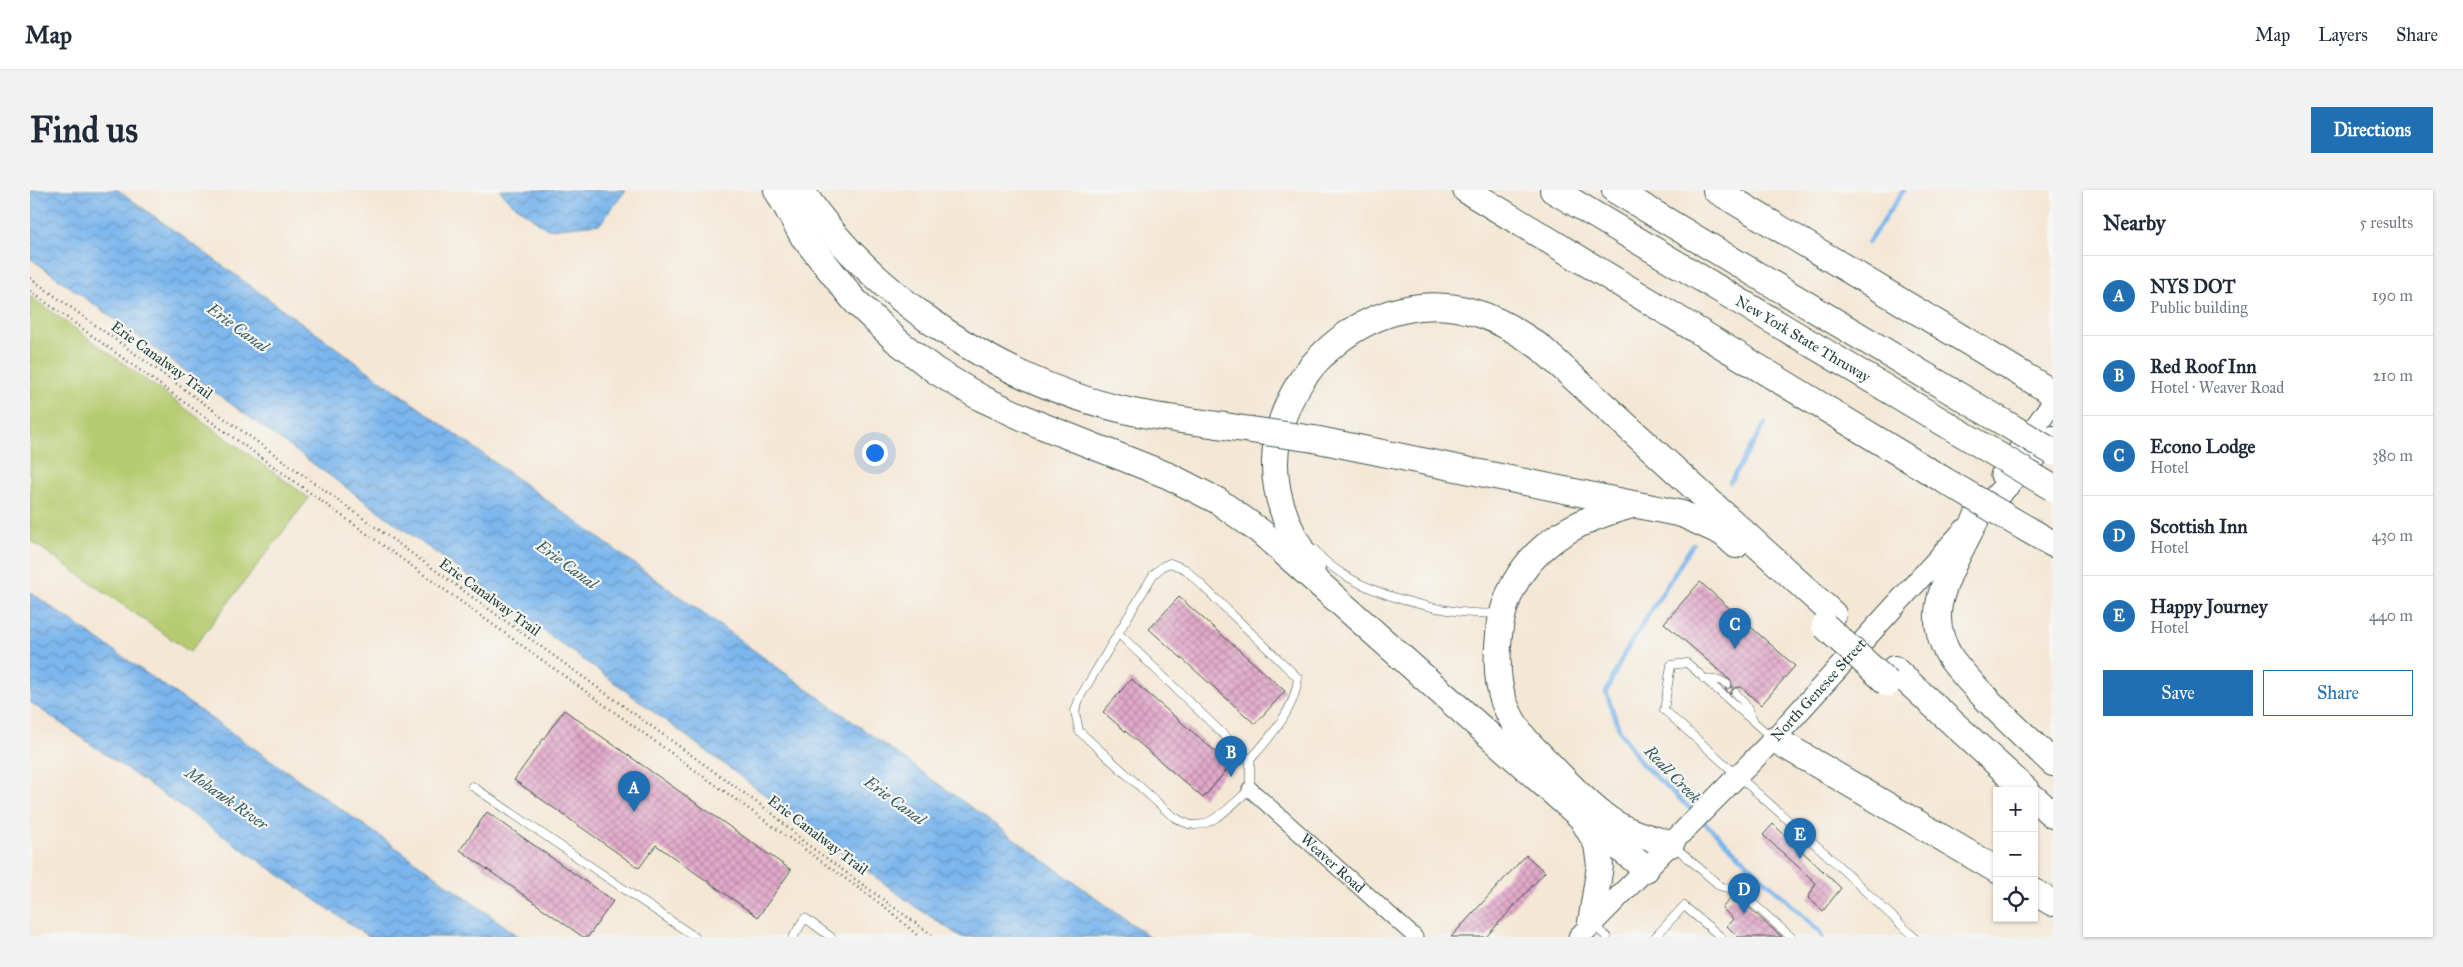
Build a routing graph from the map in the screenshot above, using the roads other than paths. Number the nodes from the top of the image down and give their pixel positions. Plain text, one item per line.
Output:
1 (777, 190) edge
2 (801, 190) edge
3 (1466, 190) edge
4 (1553, 190) edge
5 (1615, 190) edge
6 (1716, 190) edge
7 (2053, 393) edge
8 (2053, 402) edge
9 (2053, 438) edge
10 (2053, 452) edge
11 (1277, 487) junction
12 (2053, 488) edge
13 (1634, 505) junction
14 (1978, 515) junction
15 (1960, 535) junction
16 (2053, 544) edge
17 (1334, 598) junction
18 (1502, 613) junction
19 (1829, 620) junction
20 (1118, 633) junction
21 (1891, 676) junction
22 (1704, 678) junction
23 (1727, 684) dead end
24 (1736, 693) dead end
25 (1764, 730) junction
26 (1250, 760) junction
27 (2053, 763) edge
28 (1737, 776) junction
29 (472, 786) dead end
30 (2003, 787) edge
31 (2022, 787) edge
32 (1250, 790) junction
33 (2038, 802) edge
34 (2053, 815) edge
35 (1581, 817) junction
36 (2038, 819) edge
37 (2053, 832) edge
38 (1678, 836) junction
39 (1993, 868) edge
40 (1646, 869) junction
41 (2038, 894) edge
42 (2053, 903) edge
43 (1592, 932) edge
44 (695, 937) edge
45 (793, 937) edge
46 (831, 937) edge
47 (1415, 937) edge
48 (1655, 937) edge
49 (1721, 937) edge
50 (1791, 937) edge
51 (1914, 937) edge

1 - 17 highway
2 - 13 highway, bridge
3 - 16 highway, bridge
4 - 12 highway, New York State Thruway, bridge
5 - 10 highway, New York State Thruway, bridge
6 - 7 highway
8 - 15 main road
9 - 14 highway, North Genesee Street
11 - 17 highway
11 - 18 lane
11 - 19 highway
13 - 18 highway
13 - 19 highway
14 - 15 main road, North Genesee Street
14 - 27 highway
15 - 25 main road, North Genesee Street
17 - 35 highway
18 - 38 highway
19 - 21 highway, bridge
20 - 26 lane
20 - 26 lane
20 - 32 lane
21 - 30 highway
21 - 31 highway
22 - 23 lane
22 - 25 lane
22 - 28 lane
24 - 25 lane
25 - 28 main road, North Genesee Street
25 - 39 highway
26 - 32 lane
28 - 38 main road, North Genesee Street
28 - 51 lane
29 - 44 lane
32 - 47 street, Weaver Road
33 - 34 highway
35 - 40 highway
35 - 43 highway
36 - 37 highway
38 - 40 main road, North Genesee Street
38 - 50 lane
40 - 43 main road, North Genesee Street
41 - 42 highway
45 - 46 lane
48 - 49 lane

